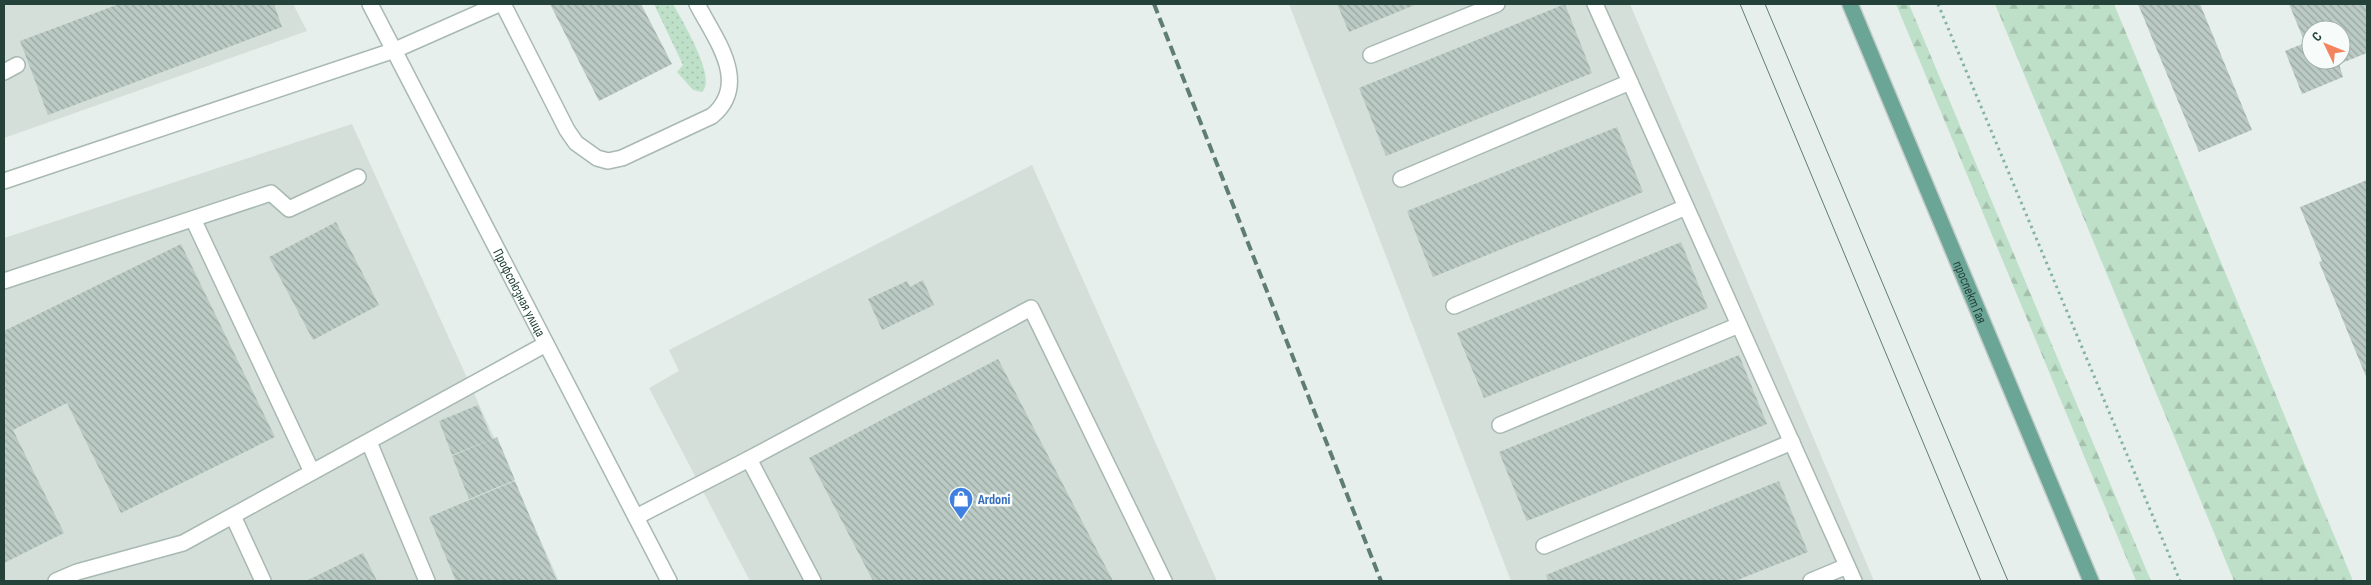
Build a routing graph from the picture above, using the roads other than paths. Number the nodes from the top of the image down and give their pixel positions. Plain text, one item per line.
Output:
1 (370, 4) edge
2 (501, 4) edge
3 (697, 4) edge
4 (1497, 4) edge
5 (1595, 4) edge
6 (1850, 4) edge
7 (395, 50) junction
8 (1371, 54) dead end
9 (1630, 82) junction
10 (358, 177) dead end
11 (1401, 179) dead end
12 (4, 181) edge
13 (1686, 207) junction
14 (194, 219) junction
15 (4, 281) edge
16 (1454, 306) dead end
17 (1739, 325) junction
18 (546, 344) junction
19 (1500, 425) dead end
20 (369, 442) junction
21 (1792, 442) junction
22 (749, 459) junction
23 (312, 472) junction
24 (233, 516) junction
25 (636, 517) junction
26 (1544, 546) dead end
27 (1847, 566) junction
28 (56, 581) edge
29 (263, 581) edge
30 (427, 581) edge
31 (669, 581) edge
32 (813, 581) edge
33 (1164, 581) edge
34 (1811, 581) edge
35 (1854, 581) edge
36 (2091, 581) edge

1 - 7 street, Профсоюзная улица
2 - 3 street
2 - 7 street
4 - 8 street
5 - 9 street
6 - 36 main road, проспект Гая
7 - 12 street
7 - 18 street, Профсоюзная улица
9 - 11 street
9 - 13 street
10 - 14 street
13 - 16 street
13 - 17 street
14 - 15 street
14 - 23 street
17 - 19 street
17 - 21 street
18 - 20 street
18 - 25 street, Профсоюзная улица
20 - 23 street
20 - 30 street
21 - 26 street
21 - 27 street
22 - 25 street
22 - 32 street
22 - 33 street
23 - 24 street
24 - 28 street
24 - 29 street
25 - 31 street, Профсоюзная улица
27 - 34 street
27 - 35 street

